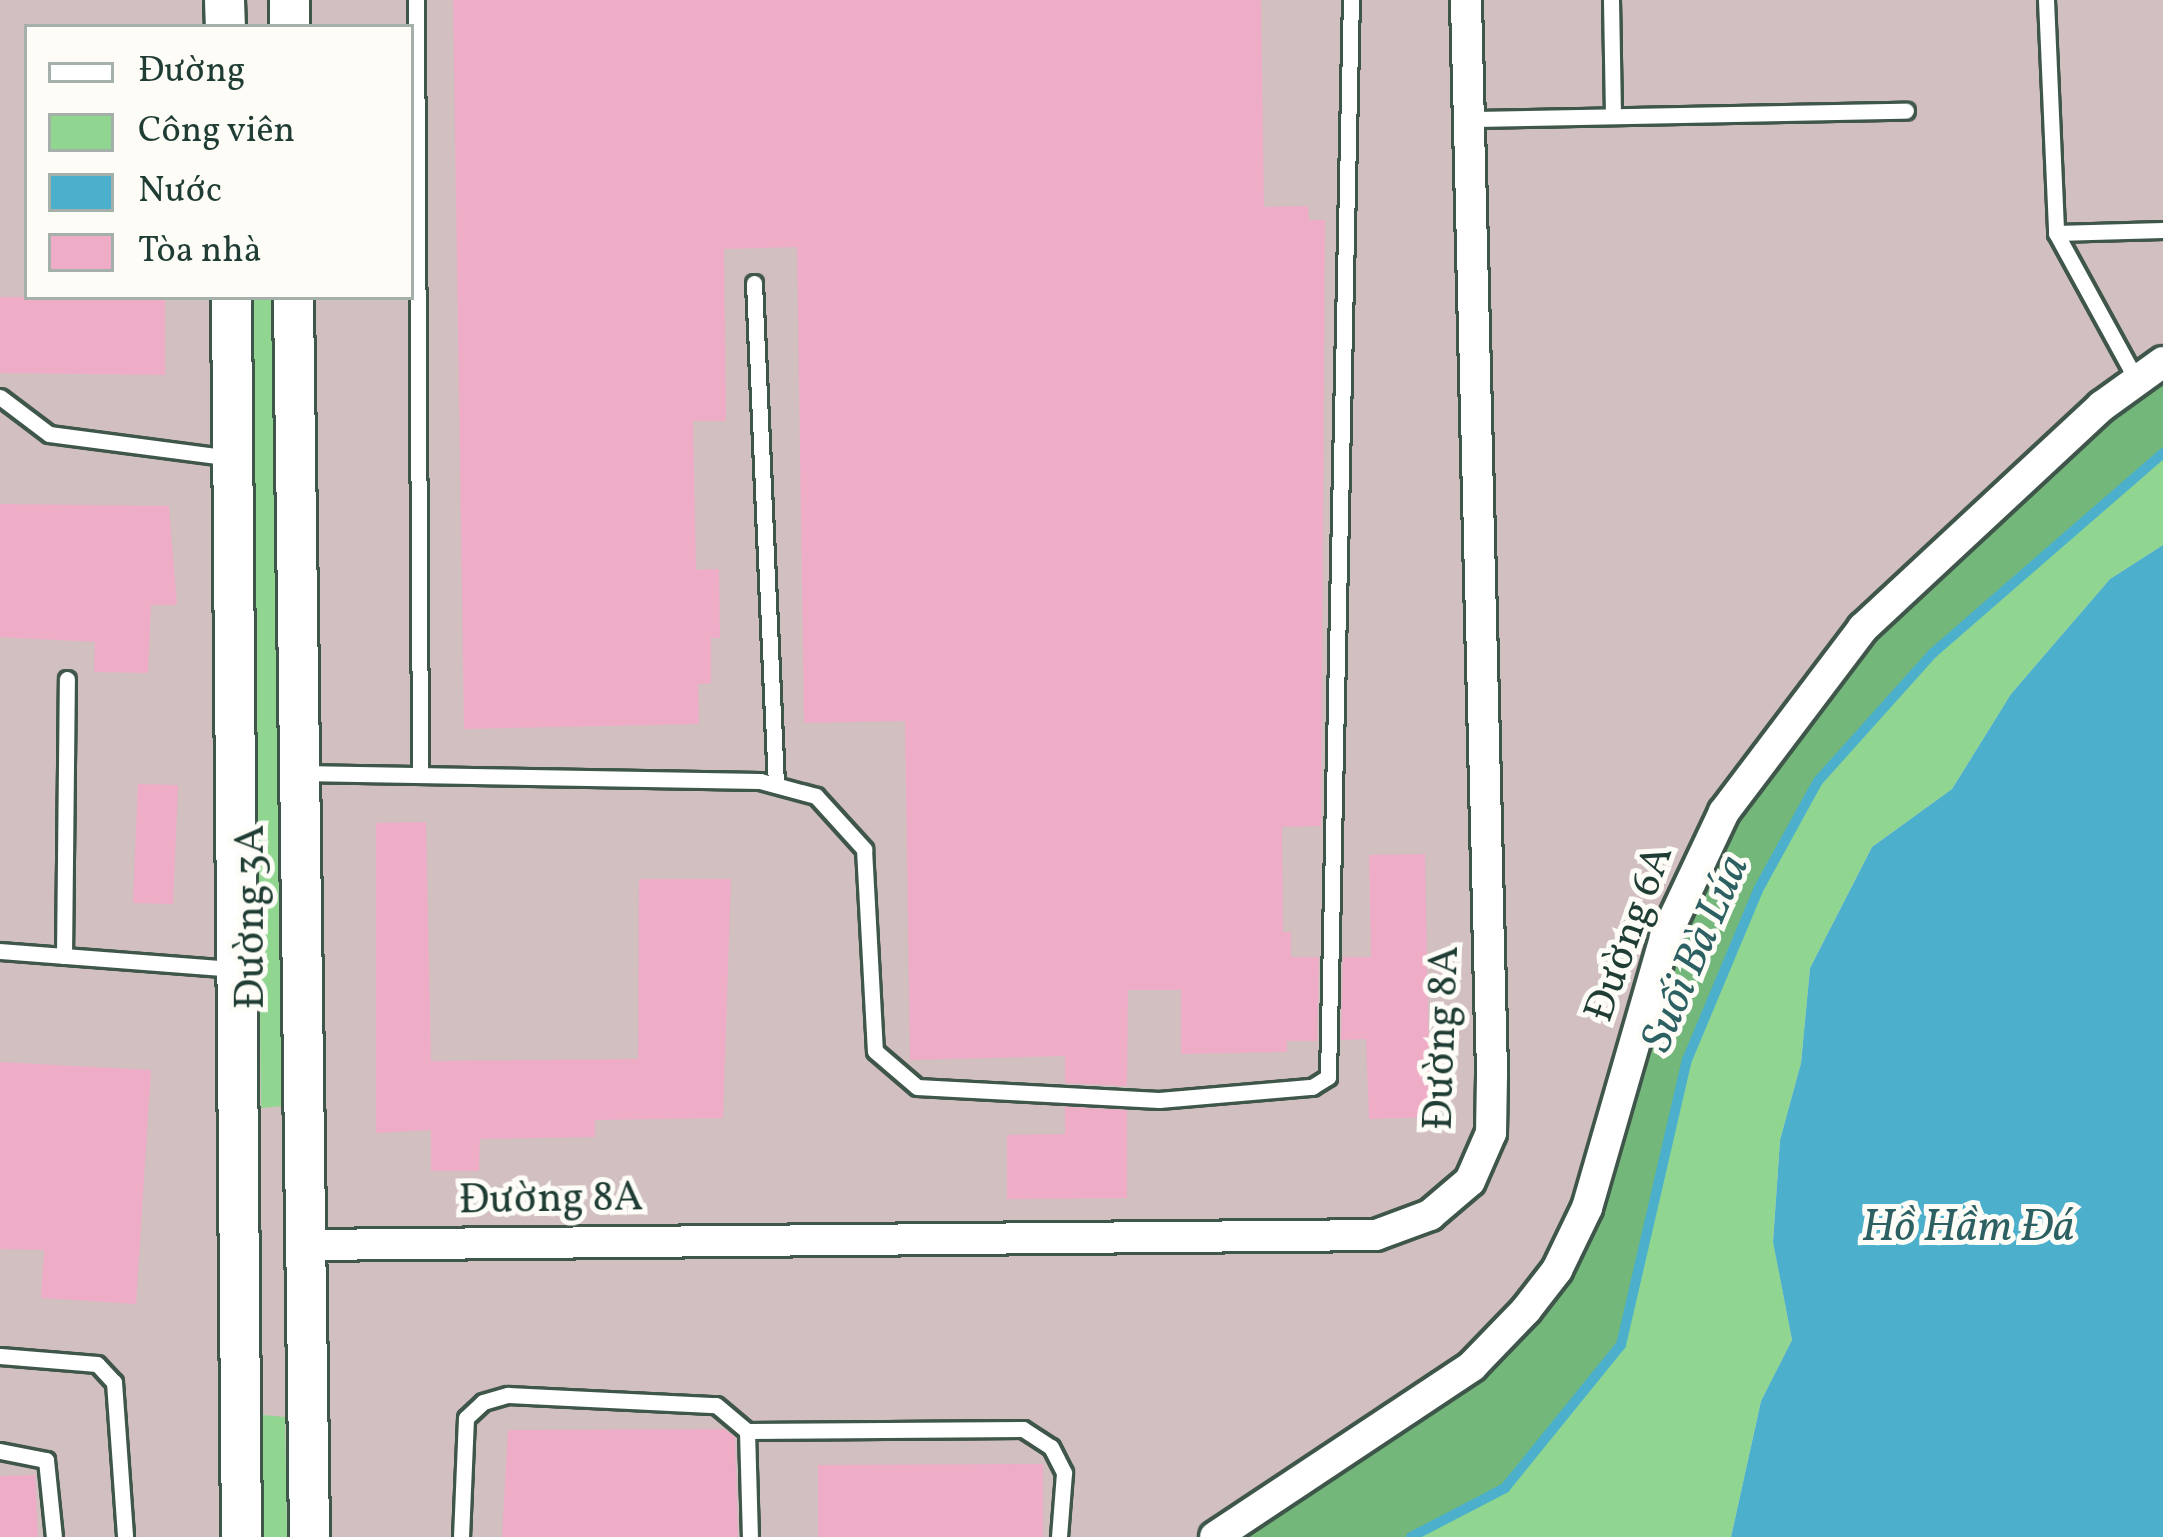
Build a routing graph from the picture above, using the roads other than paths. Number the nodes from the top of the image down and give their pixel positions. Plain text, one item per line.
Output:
1 (416, 0) edge
2 (1351, 0) edge
3 (1466, 0) edge
4 (1611, 0) edge
5 (2046, 0) edge
6 (1906, 111) dead end
7 (1613, 116) junction
8 (1470, 119) junction
9 (2163, 230) edge
10 (2056, 233) junction
11 (754, 283) dead end
12 (231, 300) edge
13 (293, 300) edge
14 (2163, 362) edge
15 (2137, 381) junction
16 (0, 397) edge
17 (235, 458) junction
18 (67, 679) dead end
19 (300, 773) junction
20 (420, 775) junction
21 (776, 785) junction
22 (0, 951) edge
23 (64, 956) junction
24 (237, 969) junction
25 (304, 1245) junction
26 (242, 1246) junction
27 (0, 1356) edge
28 (747, 1431) junction
29 (0, 1451) edge
30 (54, 1537) edge
31 (125, 1537) edge
32 (242, 1537) edge
33 (309, 1537) edge
34 (461, 1537) edge
35 (750, 1537) edge
36 (1059, 1537) edge
37 (1215, 1537) edge

1 - 20 lane
2 - 21 lane
3 - 8 street, Đường 8A
4 - 7 lane
5 - 10 lane
6 - 7 lane
7 - 8 lane
8 - 25 street, Đường 8A
9 - 10 lane
10 - 15 lane
11 - 21 lane
12 - 17 street, Đường 3A
13 - 19 street, Đường 3A
14 - 15 street, Đường 6A
15 - 37 street, Đường 6A
16 - 17 lane
17 - 24 street, Đường 3A
18 - 23 lane
19 - 20 lane
19 - 25 street, Đường 3A
20 - 21 lane
22 - 23 lane
23 - 24 lane
24 - 26 street, Đường 3A
25 - 26 street
25 - 33 street, Đường 3A
26 - 32 street, Đường 3A
27 - 31 lane
28 - 34 lane
28 - 35 lane
28 - 36 lane
29 - 30 lane

